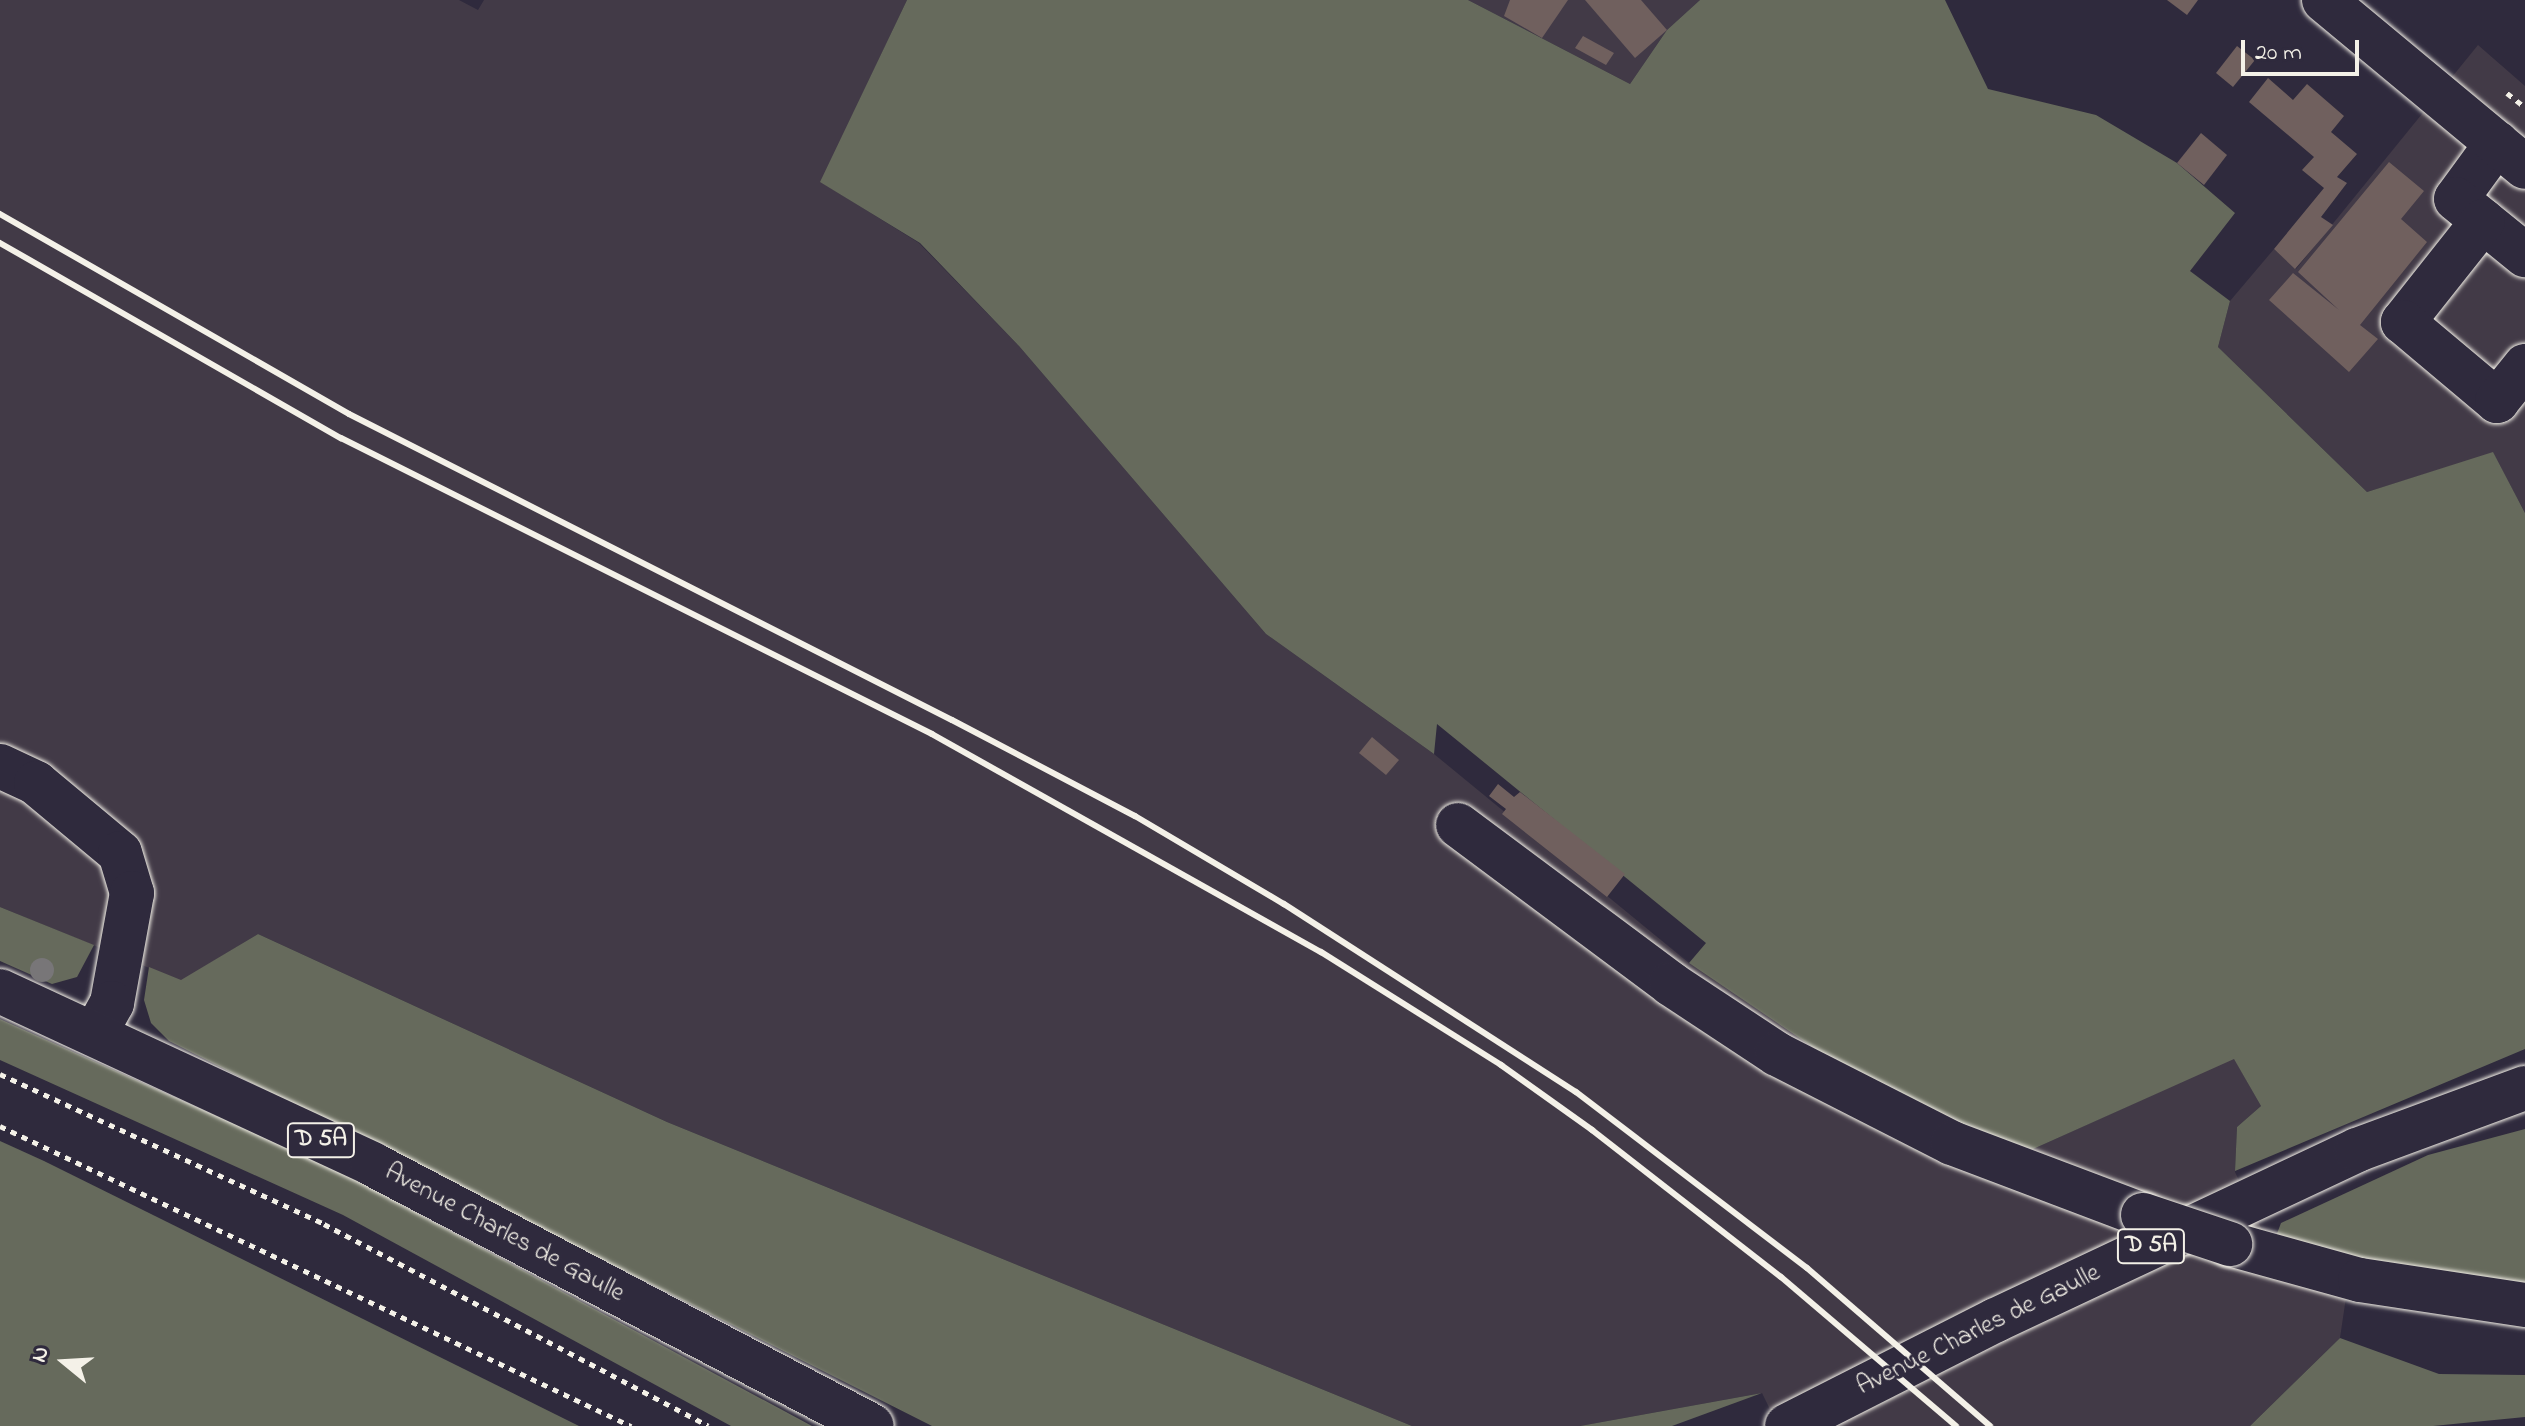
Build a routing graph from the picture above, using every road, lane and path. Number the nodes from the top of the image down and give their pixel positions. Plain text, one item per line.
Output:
1 (2324, 0) edge
2 (2511, 155) edge
3 (2483, 221) junction
4 (2525, 255) edge
5 (2525, 366) edge
6 (0, 766) edge
7 (1458, 825) dead end
8 (0, 991) edge
9 (95, 1034) junction
10 (0, 1074) edge
11 (2525, 1088) edge
12 (0, 1126) edge
13 (2525, 1305) edge
14 (631, 1426) edge
15 (708, 1426) edge
16 (872, 1426) edge
17 (1787, 1426) edge

1 - 2 main road
2 - 3 main road
3 - 4 main road
3 - 5 main road
6 - 9 main road
7 - 13 main road, bridge
8 - 9 main road, Avenue Charles de Gaulle / D 5A
9 - 16 main road, Avenue Charles de Gaulle / D 5A
10 - 15 path
11 - 17 main road, Avenue Charles de Gaulle / D 5A
12 - 14 path

